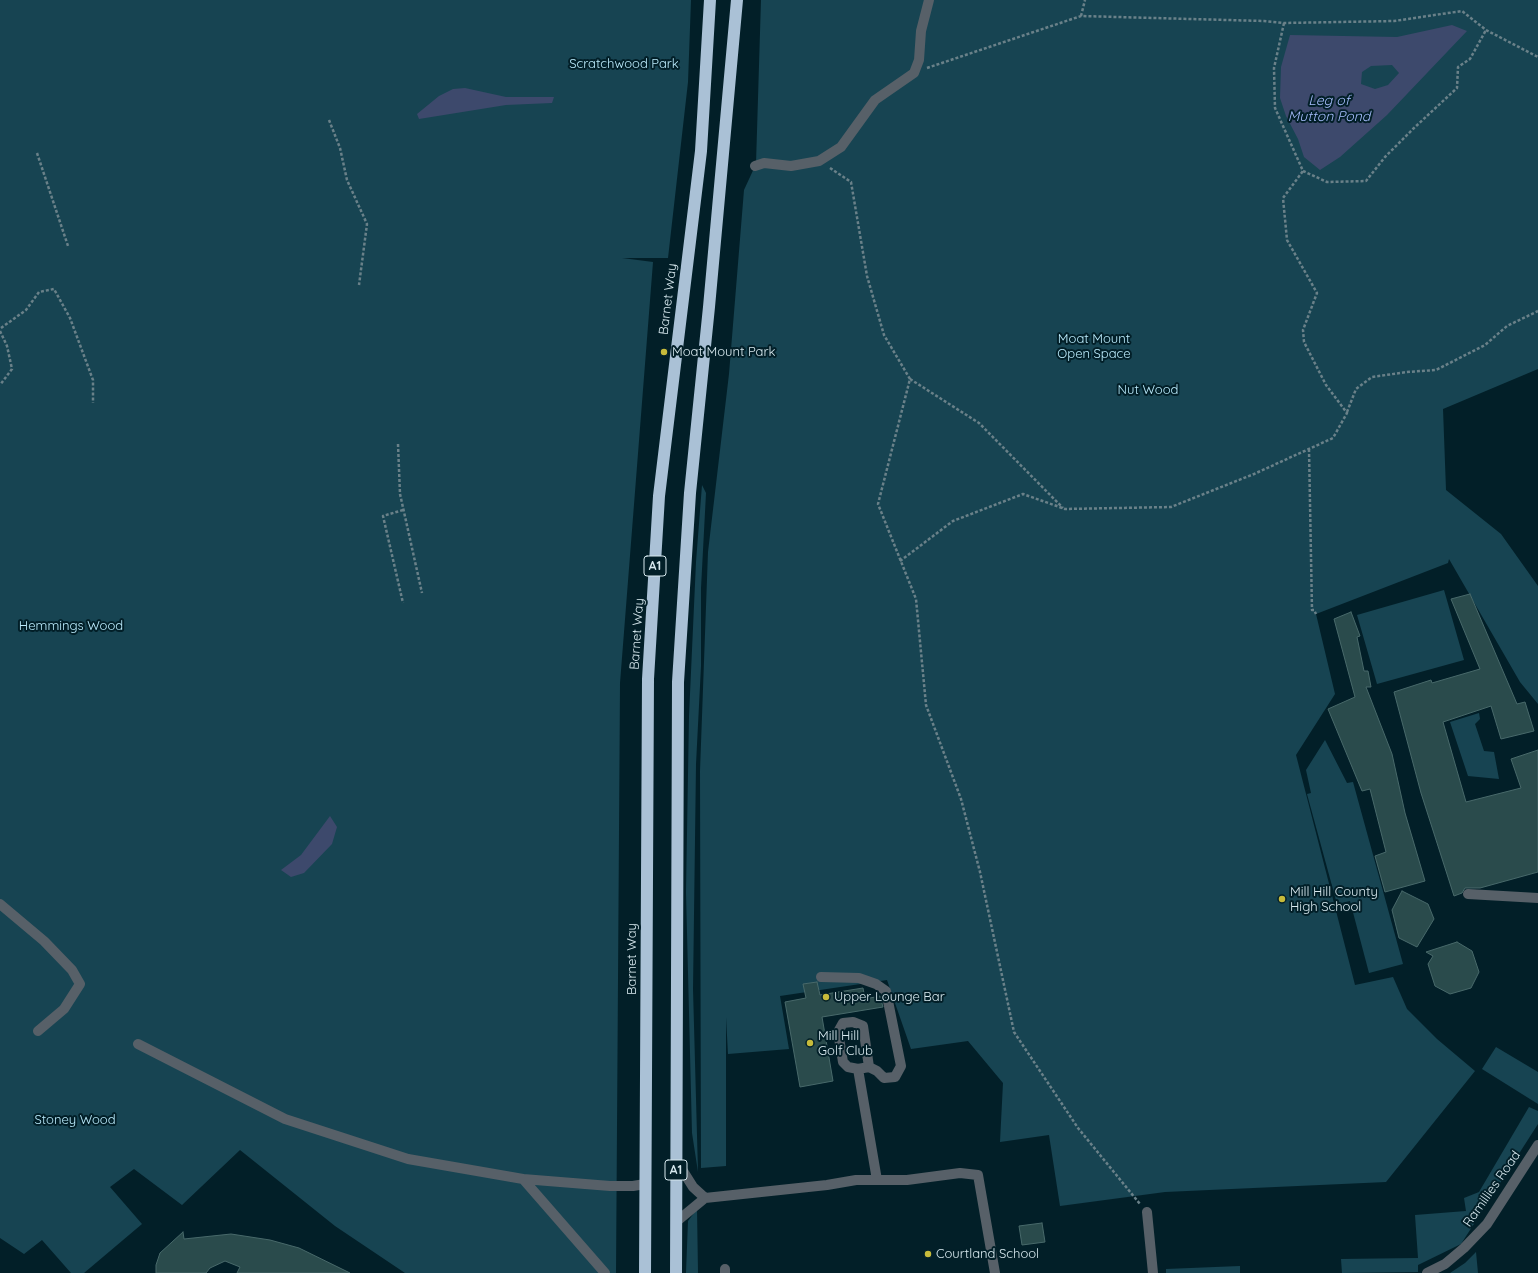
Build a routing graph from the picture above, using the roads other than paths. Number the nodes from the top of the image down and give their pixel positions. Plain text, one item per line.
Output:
1 (710, 0) edge
2 (737, 0) edge
3 (929, 0) edge
4 (755, 166) dead end
5 (1468, 894) dead end
6 (1538, 898) edge
7 (0, 904) edge
8 (821, 977) dead end
9 (38, 1031) dead end
10 (138, 1044) dead end
11 (869, 1067) junction
12 (858, 1069) junction
13 (1538, 1145) edge
14 (676, 1160) junction
15 (523, 1179) junction
16 (877, 1180) junction
17 (645, 1184) junction
18 (705, 1198) junction
19 (1147, 1212) road end
20 (676, 1222) junction
21 (605, 1273) edge
22 (645, 1273) edge
23 (676, 1273) edge
24 (995, 1273) edge
25 (1153, 1273) edge
26 (1427, 1273) edge

1 - 17 highway, Barnet Way / A1
2 - 14 highway, A1
3 - 4 street
5 - 6 street
7 - 9 street
8 - 11 street
10 - 15 street
11 - 12 street
11 - 12 street
12 - 16 street
13 - 26 street, Ramillies Road
14 - 18 street
14 - 20 highway, A1
15 - 17 street
15 - 21 street
16 - 18 street
16 - 24 street
17 - 22 highway, Barnet Way / A1
18 - 20 street
19 - 25 street
20 - 23 highway, A1

